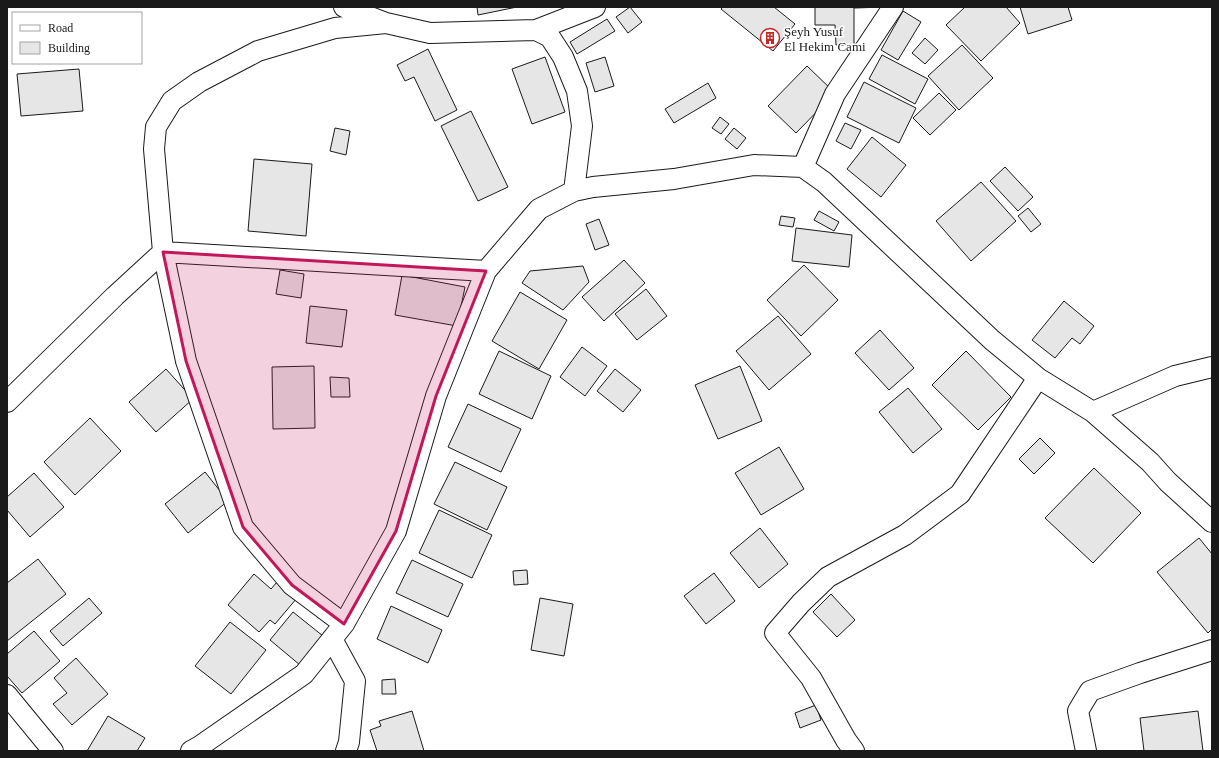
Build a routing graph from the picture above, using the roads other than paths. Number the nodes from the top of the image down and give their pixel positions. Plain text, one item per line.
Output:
1 (344, 7) edge
2 (595, 7) edge
3 (893, 7) edge
4 (386, 23) junction
5 (536, 30) junction
6 (803, 167) junction
7 (574, 191) junction
8 (163, 252) junction
9 (486, 271) junction
10 (1212, 367) edge
11 (1038, 378) junction
12 (7, 402) edge
13 (1093, 412) junction
14 (1212, 522) edge
15 (338, 631) junction
16 (1212, 650) edge
17 (7, 695) edge
18 (52, 751) edge
19 (191, 751) edge
20 (346, 751) edge
21 (854, 751) edge
22 (1086, 751) edge

1 - 4 street
2 - 5 street
3 - 6 street
4 - 5 street
4 - 8 street
5 - 7 street
6 - 7 street
6 - 11 street
7 - 9 street
8 - 9 street
8 - 12 street
8 - 15 street
9 - 15 street
10 - 13 street
11 - 13 street
11 - 21 street
13 - 14 street
15 - 19 street
15 - 20 street
16 - 22 street
17 - 18 street

